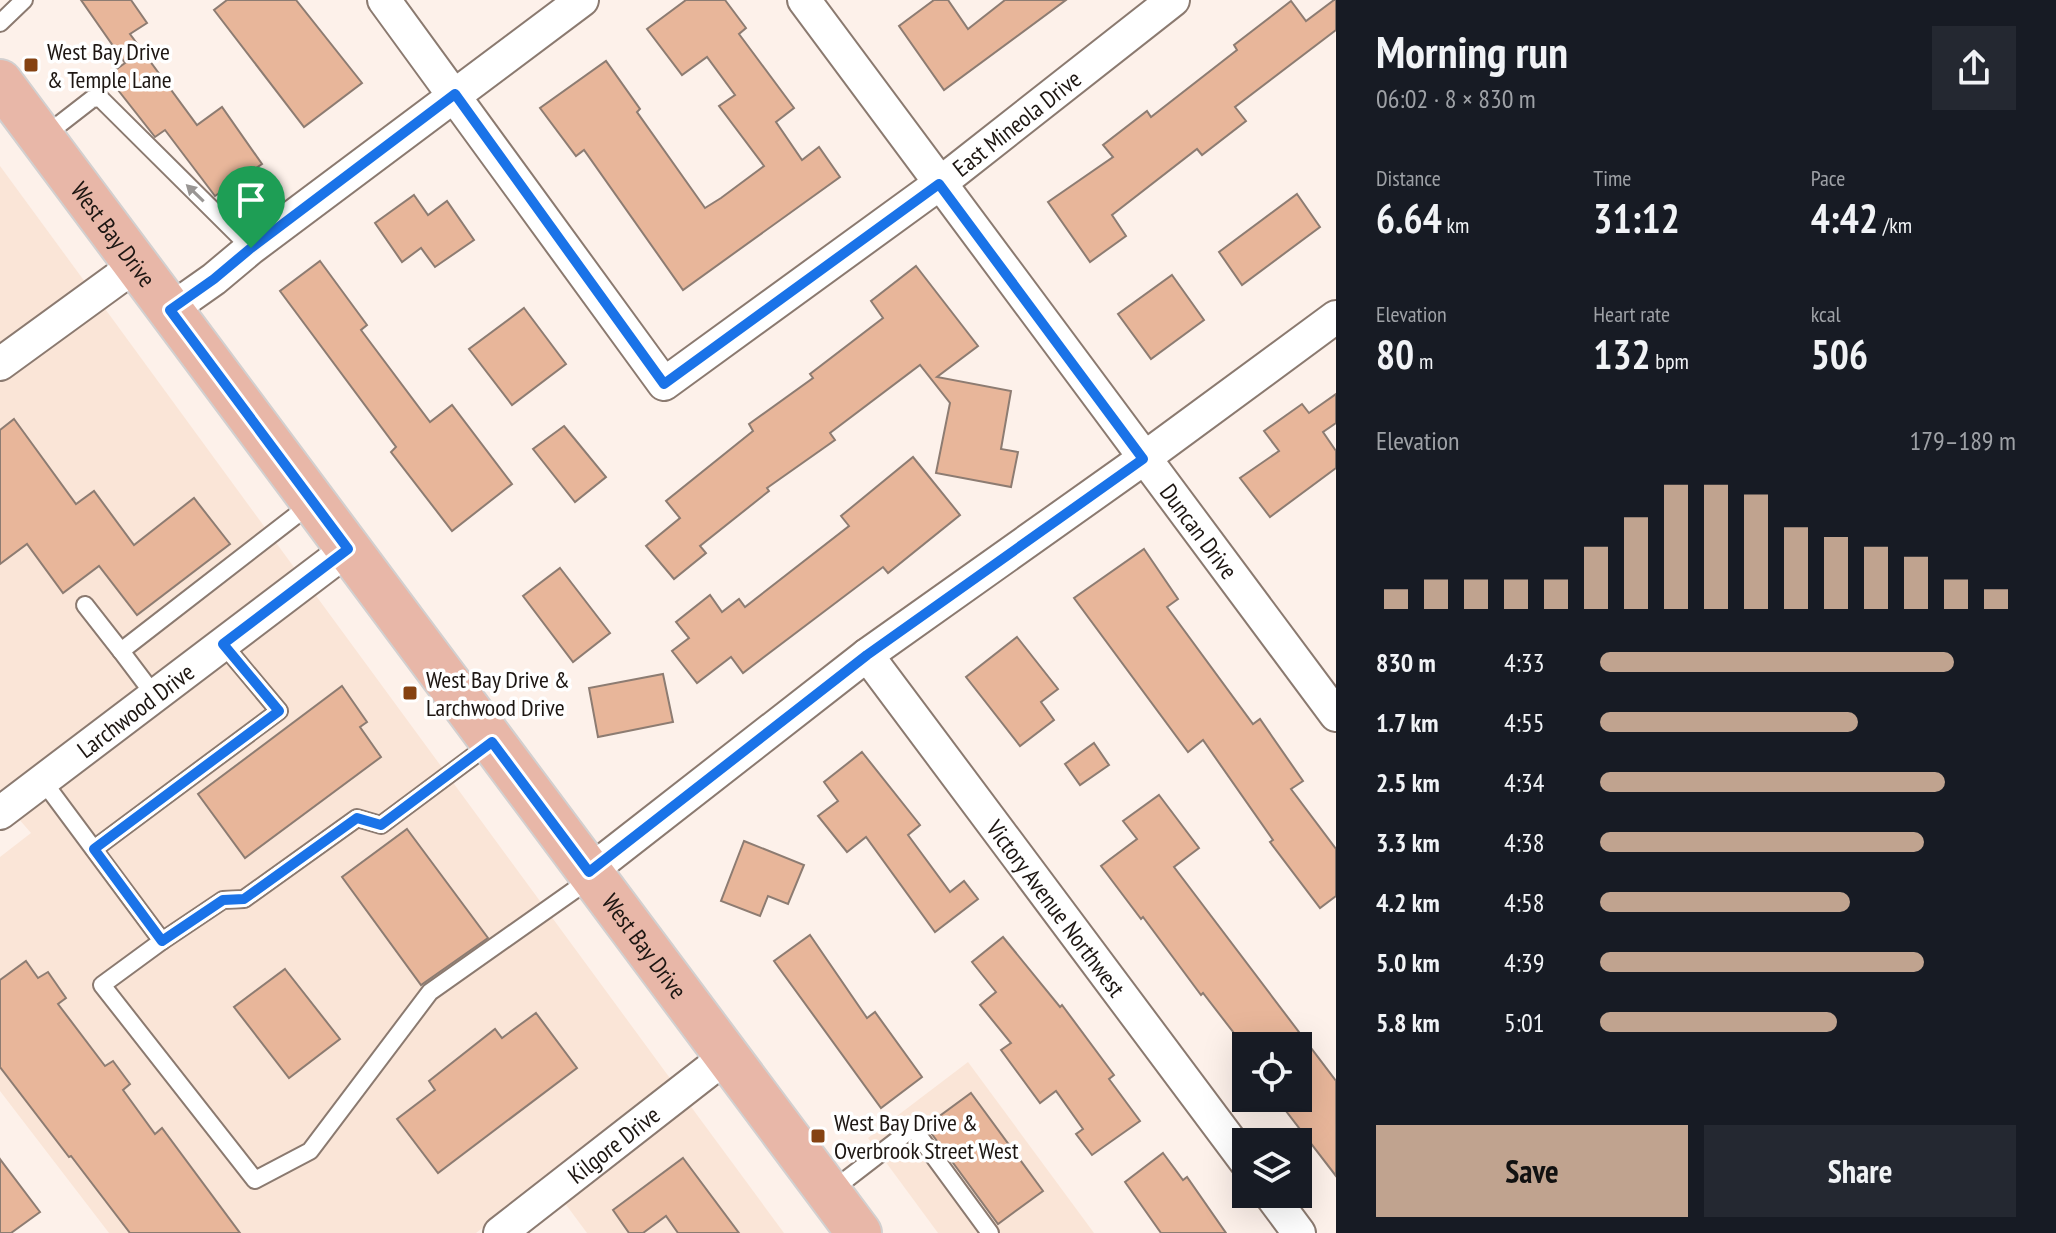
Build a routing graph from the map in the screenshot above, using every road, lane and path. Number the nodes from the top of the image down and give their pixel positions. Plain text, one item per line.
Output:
1 (24, 0) edge
2 (384, 0) edge
3 (582, 0) edge
4 (804, 0) edge
5 (1173, 0) edge
6 (0, 23) edge
7 (455, 94) junction
8 (4, 97) edge
9 (42, 138) junction
10 (939, 184) junction
11 (251, 248) junction
12 (136, 265) junction
13 (170, 310) junction
14 (1336, 317) edge
15 (0, 364) edge
16 (1143, 459) junction
17 (314, 502) junction
18 (348, 549) junction
19 (85, 605) dead end
20 (223, 644) junction
21 (121, 651) junction
22 (867, 655) junction
23 (155, 696) junction
24 (1336, 715) edge
25 (492, 742) junction
26 (43, 781) junction
27 (0, 813) edge
28 (94, 849) junction
29 (591, 874) junction
30 (162, 941) junction
31 (727, 1056) junction
32 (1232, 1143) edge
33 (829, 1193) junction
34 (1280, 1208) edge
35 (500, 1233) edge
36 (859, 1233) edge
37 (990, 1233) edge
38 (1299, 1233) edge

1 - 6 lane
2 - 7 street
3 - 7 street
4 - 10 street, Duncan Drive
5 - 10 street, East Mineola Drive
7 - 10 street, East Mineola Drive
7 - 11 street
8 - 9 main road, West Bay Drive
11 -> 9 lane
9 - 12 main road, West Bay Drive
10 - 16 street, Duncan Drive
11 - 13 street
12 - 13 main road, West Bay Drive
12 - 15 street
13 - 17 main road, West Bay Drive
14 - 16 street
16 - 22 street
16 - 24 street, Duncan Drive
17 - 18 main road, West Bay Drive
17 - 21 lane
18 - 20 street, Larchwood Drive
18 - 25 main road, West Bay Drive
19 - 21 lane
20 - 23 street, Larchwood Drive
20 - 28 lane
21 - 23 lane
22 - 29 street
22 - 32 street, Victory Avenue Northwest
23 - 26 street, Larchwood Drive
25 - 29 main road, West Bay Drive
25 - 30 lane
26 - 27 street, Larchwood Drive
26 - 28 lane
28 - 30 lane
29 - 30 lane
29 - 31 main road, West Bay Drive
31 - 33 main road, West Bay Drive
31 - 35 street, Kilgore Drive
33 - 36 main road, West Bay Drive
33 - 37 lane
34 - 38 street

